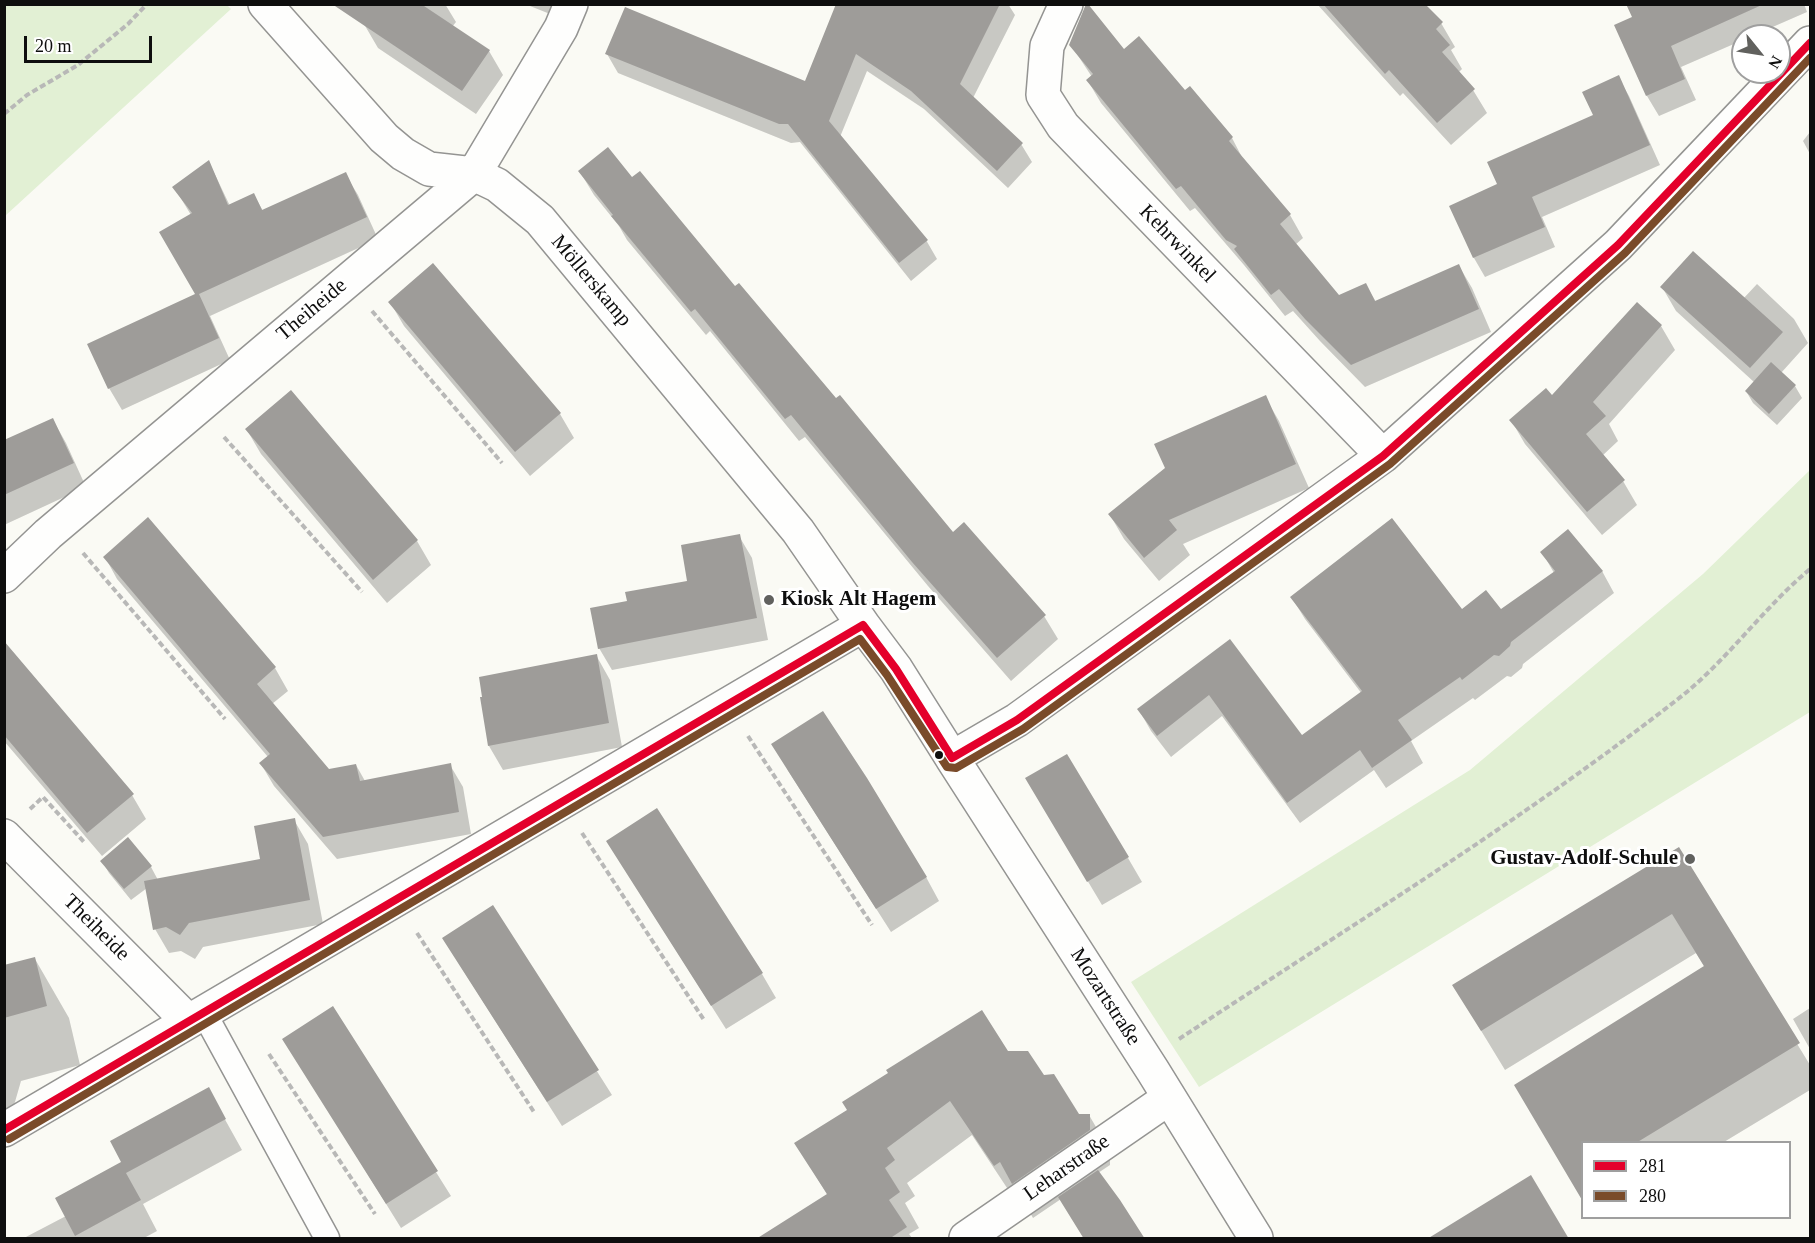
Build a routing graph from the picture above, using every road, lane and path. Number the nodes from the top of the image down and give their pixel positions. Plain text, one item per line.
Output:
1 (147, 4) edge
2 (265, 4) edge
3 (571, 4) edge
4 (1066, 4) edge
5 (1810, 43) edge
6 (4, 114) edge
7 (474, 174) junction
8 (346, 281) junction
9 (198, 407) junction
10 (1383, 456) junction
11 (502, 463) dead end
12 (59, 525) junction
13 (1810, 569) edge
14 (4, 576) edge
15 (362, 592) dead end
16 (863, 625) junction
17 (728, 705) junction
18 (225, 719) dead end
19 (952, 758) junction
20 (562, 802) junction
21 (28, 811) dead end
22 (4, 836) edge
23 (84, 842) dead end
24 (395, 900) junction
25 (872, 925) dead end
26 (196, 1017) junction
27 (704, 1020) dead end
28 (264, 1047) dead end
29 (1146, 1061) junction
30 (1169, 1098) junction
31 (534, 1112) dead end
32 (4, 1130) edge
33 (375, 1214) dead end
34 (327, 1239) edge
35 (966, 1239) edge
36 (1256, 1239) edge

1 - 6 path
2 - 7 street, Möllerskamp
3 - 7 street, Theiheide
4 - 10 street, Kehrwinkel
5 - 10 street
7 - 8 street, Theiheide
7 - 16 street, Möllerskamp
8 - 9 street, Theiheide
8 - 11 path
9 - 12 street, Theiheide
9 - 15 path
10 - 19 street
12 - 14 street, Theiheide
12 - 18 path
13 - 29 path
16 - 17 street
16 - 19 street, Möllerskamp
17 - 20 street
17 - 25 path
19 - 29 street, Mozartstraße
20 - 24 street
20 - 27 path
21 - 23 path
22 - 26 street, Theiheide
24 - 26 street
24 - 31 path
26 - 32 street
26 - 34 lane
28 - 33 path
29 - 30 street, Mozartstraße
30 - 35 street, Leharstraße
30 - 36 street, Mozartstraße

